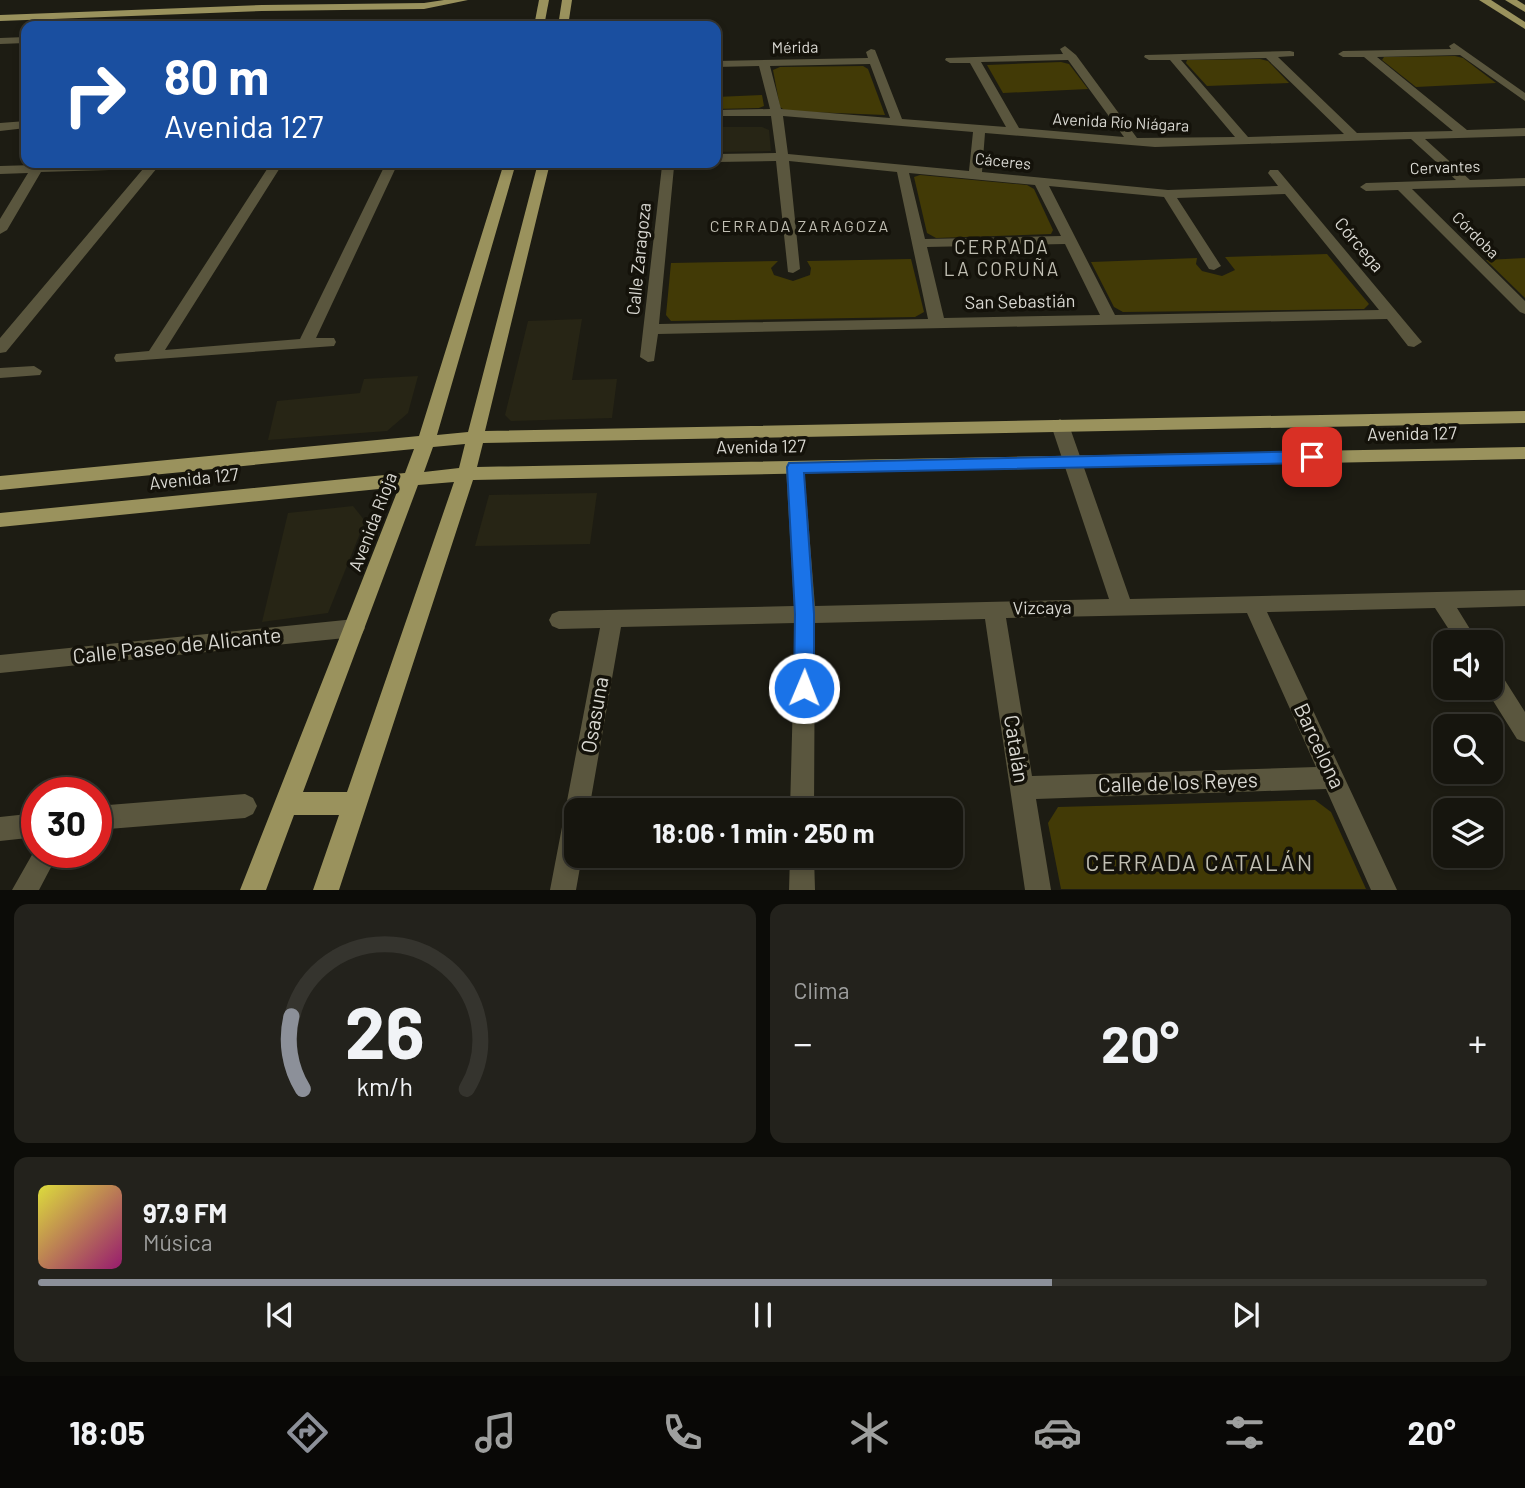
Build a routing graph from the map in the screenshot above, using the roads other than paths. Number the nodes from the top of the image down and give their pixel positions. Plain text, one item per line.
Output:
1 (224, 0) edge
2 (463, 0) edge
3 (544, 0) edge
4 (567, 0) edge
5 (1484, 0) edge
6 (1510, 0) edge
7 (343, 4) edge
8 (0, 9) edge
9 (1525, 9) edge
10 (0, 18) edge
11 (540, 21) edge
12 (564, 21) edge
13 (1525, 26) edge
14 (21, 40) edge
15 (1447, 41) dead end
16 (0, 42) edge
17 (1063, 46) dead end
18 (1462, 52) junction
19 (1290, 54) dead end
20 (1343, 54) dead end
21 (1367, 54) junction
22 (1269, 55) junction
23 (1172, 56) junction
24 (1072, 57) junction
25 (1149, 57) dead end
26 (950, 60) dead end
27 (974, 60) junction
28 (764, 63) junction
29 (721, 64) edge
30 (1525, 98) edge
31 (776, 112) junction
32 (721, 113) edge
33 (897, 122) junction
34 (721, 123) edge
35 (21, 126) edge
36 (1, 130) edge
37 (1015, 132) junction
38 (1525, 132) edge
39 (21, 134) edge
40 (979, 134) junction
41 (1464, 134) junction
42 (1414, 135) junction
43 (1354, 137) junction
44 (1245, 141) junction
45 (1134, 142) junction
46 (1525, 143) edge
47 (1426, 146) junction
48 (782, 157) junction
49 (721, 158) edge
50 (66, 168) edge
51 (150, 168) edge
52 (274, 168) edge
53 (390, 168) edge
54 (508, 168) edge
55 (543, 168) edge
56 (670, 168) edge
57 (902, 168) junction
58 (37, 169) junction
59 (0, 170) edge
60 (1274, 173) dead end
61 (975, 175) junction
62 (1040, 182) junction
63 (1467, 184) junction
64 (1522, 184) edge
65 (1401, 186) junction
66 (1366, 187) dead end
67 (1288, 190) junction
68 (1168, 194) junction
69 (0, 230) edge
70 (1069, 240) junction
71 (919, 243) junction
72 (1214, 265) dead end
73 (793, 269) dead end
74 (1525, 309) edge
75 (1391, 314) junction
76 (1110, 320) junction
77 (937, 323) junction
78 (650, 329) junction
79 (328, 342) dead end
80 (1414, 342) dead end
81 (306, 343) junction
82 (0, 348) edge
83 (153, 355) junction
84 (648, 357) dead end
85 (122, 358) dead end
86 (34, 370) dead end
87 (0, 373) edge
88 (1525, 417) edge
89 (1060, 425) junction
90 (475, 437) junction
91 (426, 442) junction
92 (1525, 453) edge
93 (1072, 462) junction
94 (795, 467) junction
95 (466, 474) junction
96 (412, 479) junction
97 (0, 483) edge
98 (0, 520) edge
99 (1525, 598) edge
100 (1441, 600) junction
101 (1253, 603) junction
102 (1122, 606) junction
103 (994, 609) junction
104 (804, 614) junction
105 (612, 619) junction
106 (559, 620) dead end
107 (355, 628) junction
108 (1460, 630) edge
109 (0, 664) edge
110 (1503, 697) edge
111 (1525, 732) edge
112 (1333, 778) junction
113 (1023, 788) junction
114 (579, 798) edge
115 (803, 798) edge
116 (288, 803) junction
117 (355, 804) junction
118 (245, 806) dead end
119 (112, 817) edge
120 (21, 827) edge
121 (0, 829) edge
122 (38, 868) edge
123 (567, 868) edge
124 (802, 868) edge
125 (25, 890) edge
126 (253, 890) edge
127 (326, 890) edge
128 (563, 890) edge
129 (802, 890) edge
130 (1038, 890) edge
131 (1384, 890) edge

1 - 8 main road
2 - 7 main road
3 - 11 main road
4 - 12 main road
5 - 13 main road
6 - 9 main road
7 - 10 main road
14 - 16 street
15 - 18 street
17 - 24 street
18 - 21 street
18 - 30 street
19 - 22 street
20 - 21 street
21 - 41 street
22 - 23 street
22 - 43 street
23 - 25 street
23 - 44 street
24 - 27 street
24 - 45 street
26 - 27 street
27 - 37 street
28 - 29 street, Mérida
28 - 31 street
28 - 33 street, Mérida
31 - 32 street, Avenida Río Niágara
31 - 33 street, Avenida Río Niágara
31 - 34 street, Avenida Río Niágara
31 - 40 street, Avenida Río Niágara
31 - 48 street
33 - 40 street, Avenida Río Niágara
35 - 36 street
36 - 39 street
37 - 40 street, Avenida Río Niágara
37 - 45 street, Avenida Río Niágara
38 - 41 street, Avenida Río Niágara
40 - 47 street, Avenida Río Niágara
40 - 61 street
41 - 42 street, Avenida Río Niágara
42 - 43 street, Avenida Río Niágara
42 - 47 street
43 - 44 street, Avenida Río Niágara
44 - 45 street, Avenida Río Niágara
46 - 47 street, Avenida Río Niágara
47 - 63 street
48 - 49 street, Cáceres
48 - 57 street, Cáceres
48 - 73 street
50 - 58 street
51 - 82 street
52 - 83 street
53 - 81 street
54 - 91 main road, Avenida Rioja
55 - 90 main road
56 - 78 street, Calle Zaragoza
57 - 61 street, Cáceres
57 - 71 street
58 - 59 street
58 - 69 street
60 - 67 street, Córcega
61 - 62 street, Cáceres
62 - 68 street, Cáceres
62 - 70 street
63 - 64 street, Cervantes
63 - 65 street, Cervantes
65 - 66 street, Cervantes
65 - 74 street, Córdoba
67 - 68 street, Cáceres
67 - 75 street, Córcega
68 - 72 street
70 - 71 street
70 - 76 street
71 - 77 street
75 - 76 street, San Sebastián
75 - 80 street, Córcega
76 - 77 street, San Sebastián
77 - 78 street, San Sebastián
78 - 84 street, Calle Zaragoza
79 - 81 street
81 - 83 street
83 - 85 street
86 - 87 street
88 - 89 main road, Avenida 127
89 - 90 main road, Avenida 127
89 - 93 street
90 - 91 main road, Avenida 127
90 - 95 main road
91 - 96 main road, Avenida Rioja
91 - 97 main road, Avenida 127
92 - 93 main road, Avenida 127
93 - 94 main road, Avenida 127
93 - 102 street
94 - 95 main road, Avenida 127
94 - 104 street
95 - 96 main road, Avenida 127
95 - 117 main road
96 - 98 main road, Avenida 127
96 - 107 main road, Avenida Rioja
99 - 100 street, Vizcaya
100 - 101 street, Vizcaya
100 - 108 street
101 - 102 street, Vizcaya
101 - 112 street, Barcelona
102 - 103 street, Vizcaya
103 - 104 street, Vizcaya
103 - 113 street, Catalán
104 - 105 street, Vizcaya
104 - 115 street
105 - 106 street, Vizcaya
105 - 114 street, Osasuna
107 - 109 street, Calle Paseo de Alicante
107 - 116 main road, Avenida Rioja
110 - 111 street
112 - 113 street, Calle de los Reyes
112 - 131 street, Barcelona
113 - 130 street, Catalán
116 - 117 main road
116 - 126 main road, Avenida Rioja
117 - 127 main road
118 - 119 street
120 - 121 street
122 - 125 street
123 - 128 street
124 - 129 street

